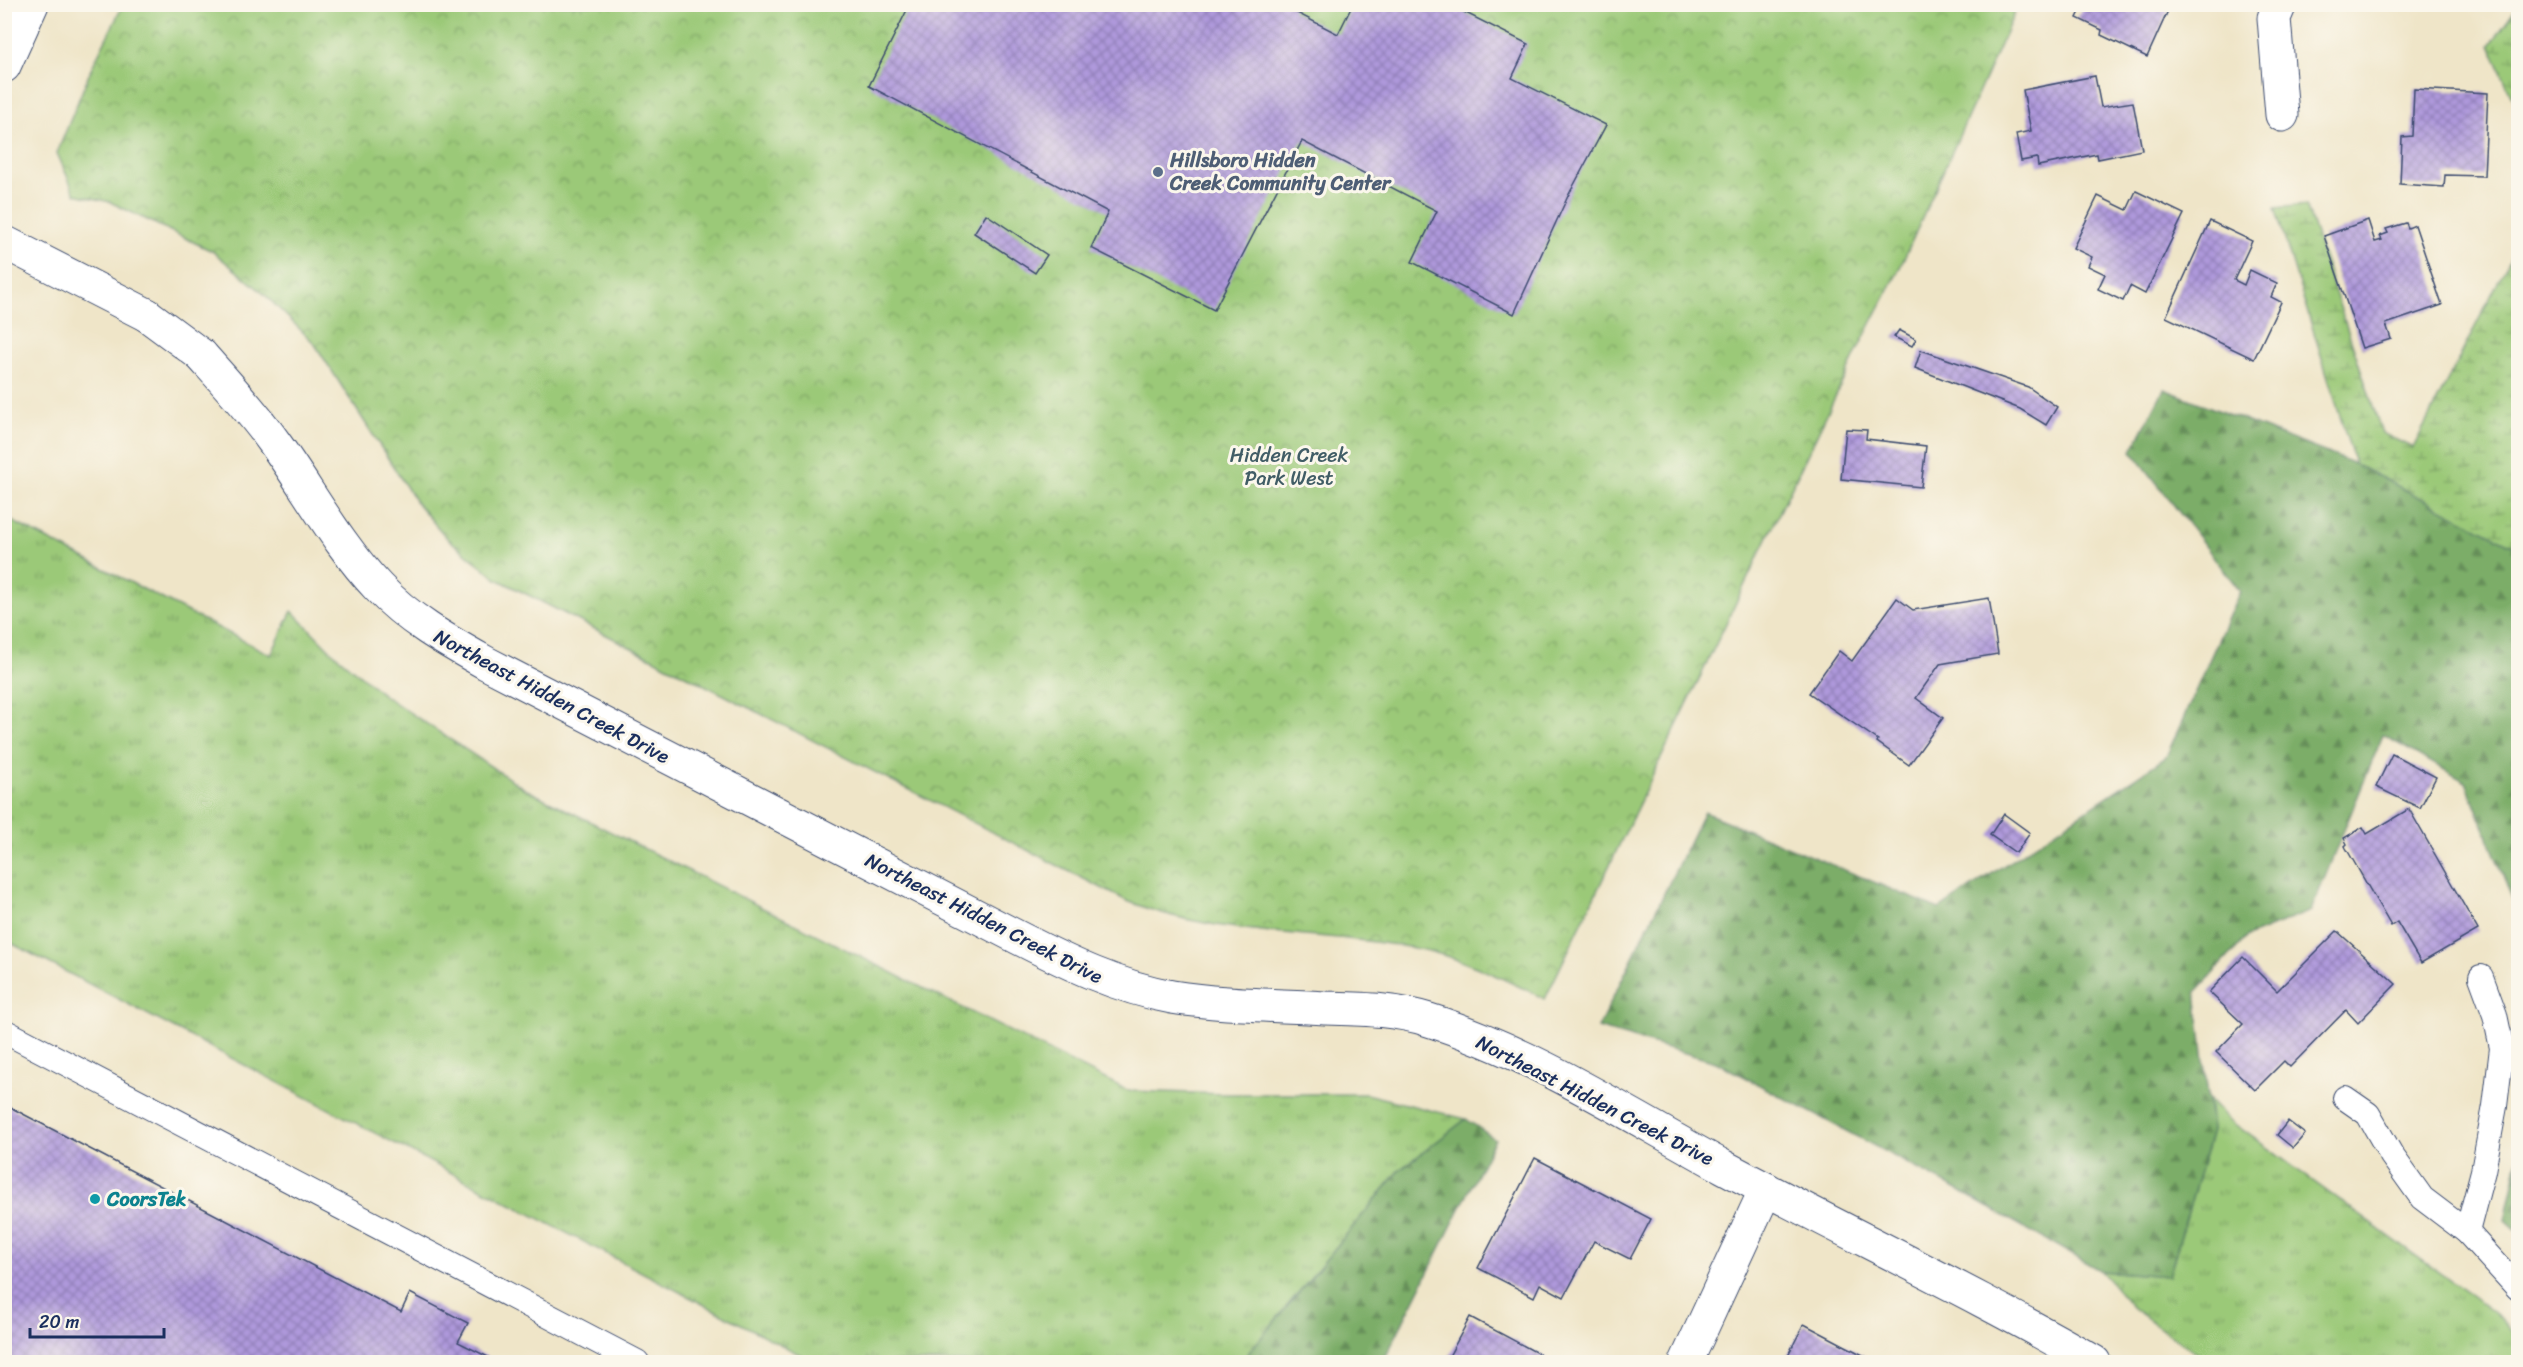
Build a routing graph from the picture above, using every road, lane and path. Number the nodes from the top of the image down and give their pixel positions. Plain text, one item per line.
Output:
1 (32, 4) edge
2 (2280, 4) edge
3 (4, 66) edge
4 (2282, 115) dead end
5 (4, 242) edge
6 (2481, 977) dead end
7 (4, 1031) edge
8 (2345, 1098) dead end
9 (1766, 1189) junction
10 (2467, 1232) junction
11 (2518, 1288) edge
12 (636, 1362) edge
13 (1686, 1362) edge
14 (2094, 1362) edge

1 - 3 street
2 - 4 street
5 - 9 street, Northeast Hidden Creek Drive
6 - 10 lane
7 - 12 lane
8 - 10 lane
9 - 13 street
9 - 14 street, Northeast Hidden Creek Drive
10 - 11 lane

